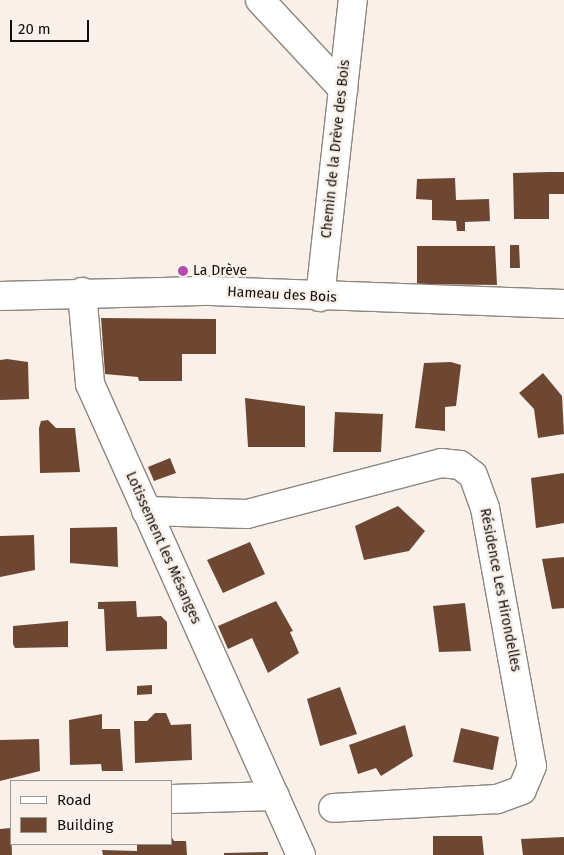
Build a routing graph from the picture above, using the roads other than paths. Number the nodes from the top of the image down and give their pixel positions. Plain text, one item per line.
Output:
1 (354, 0) edge
2 (279, 1) edge
3 (344, 78) junction
4 (82, 292) junction
5 (0, 296) edge
6 (320, 297) junction
7 (564, 304) edge
8 (146, 511) junction
9 (275, 796) junction
10 (172, 799) edge
11 (333, 808) dead end
12 (302, 855) edge

1 - 3 street, Chemin de la Drève des Bois
2 - 3 street
3 - 6 street, Chemin de la Drève des Bois
4 - 5 street, Hameau des Bois
4 - 6 street, Hameau des Bois
4 - 8 street, Lotissement les Mésanges
6 - 7 street, Hameau des Bois
8 - 9 street, Lotissement les Mésanges
8 - 11 street, Résidence Les Hirondelles
9 - 10 street
9 - 12 street, Lotissement les Mésanges

